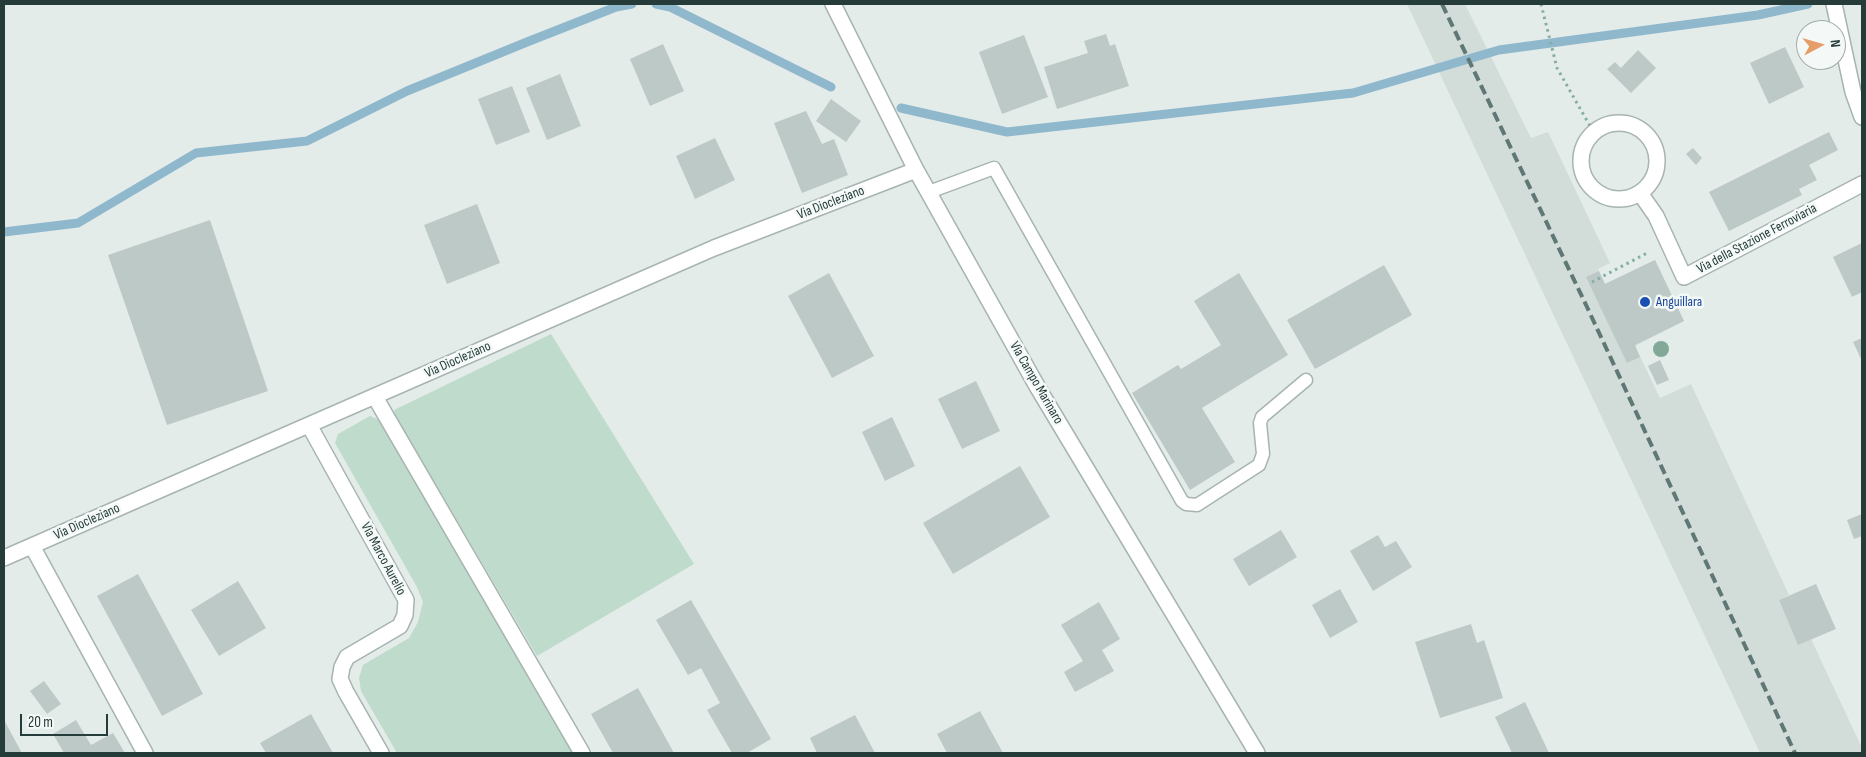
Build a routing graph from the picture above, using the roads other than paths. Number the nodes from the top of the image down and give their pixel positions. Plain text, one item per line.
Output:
1 (833, 4) edge
2 (1834, 4) edge
3 (1862, 117) edge
4 (916, 170) junction
5 (1862, 184) edge
6 (929, 192) junction
7 (1640, 193) junction
8 (1306, 380) dead end
9 (375, 397) junction
10 (310, 425) junction
11 (32, 546) junction
12 (4, 558) edge
13 (144, 753) edge
14 (381, 753) edge
15 (582, 753) edge
16 (1257, 753) edge

1 - 4 street, Via Campo Marinaro
2 - 3 street
4 - 6 street, Via Campo Marinaro
4 - 9 street, Via Diocleziano
5 - 7 street, Via della Stazione Ferroviaria
6 - 8 lane
6 - 16 street, Via Campo Marinaro
7 - 7 street
9 - 10 street, Via Diocleziano
9 - 15 street
10 - 11 street, Via Diocleziano
10 - 14 street, Via Marco Aurelio
11 - 12 street, Via Diocleziano
11 - 13 street

